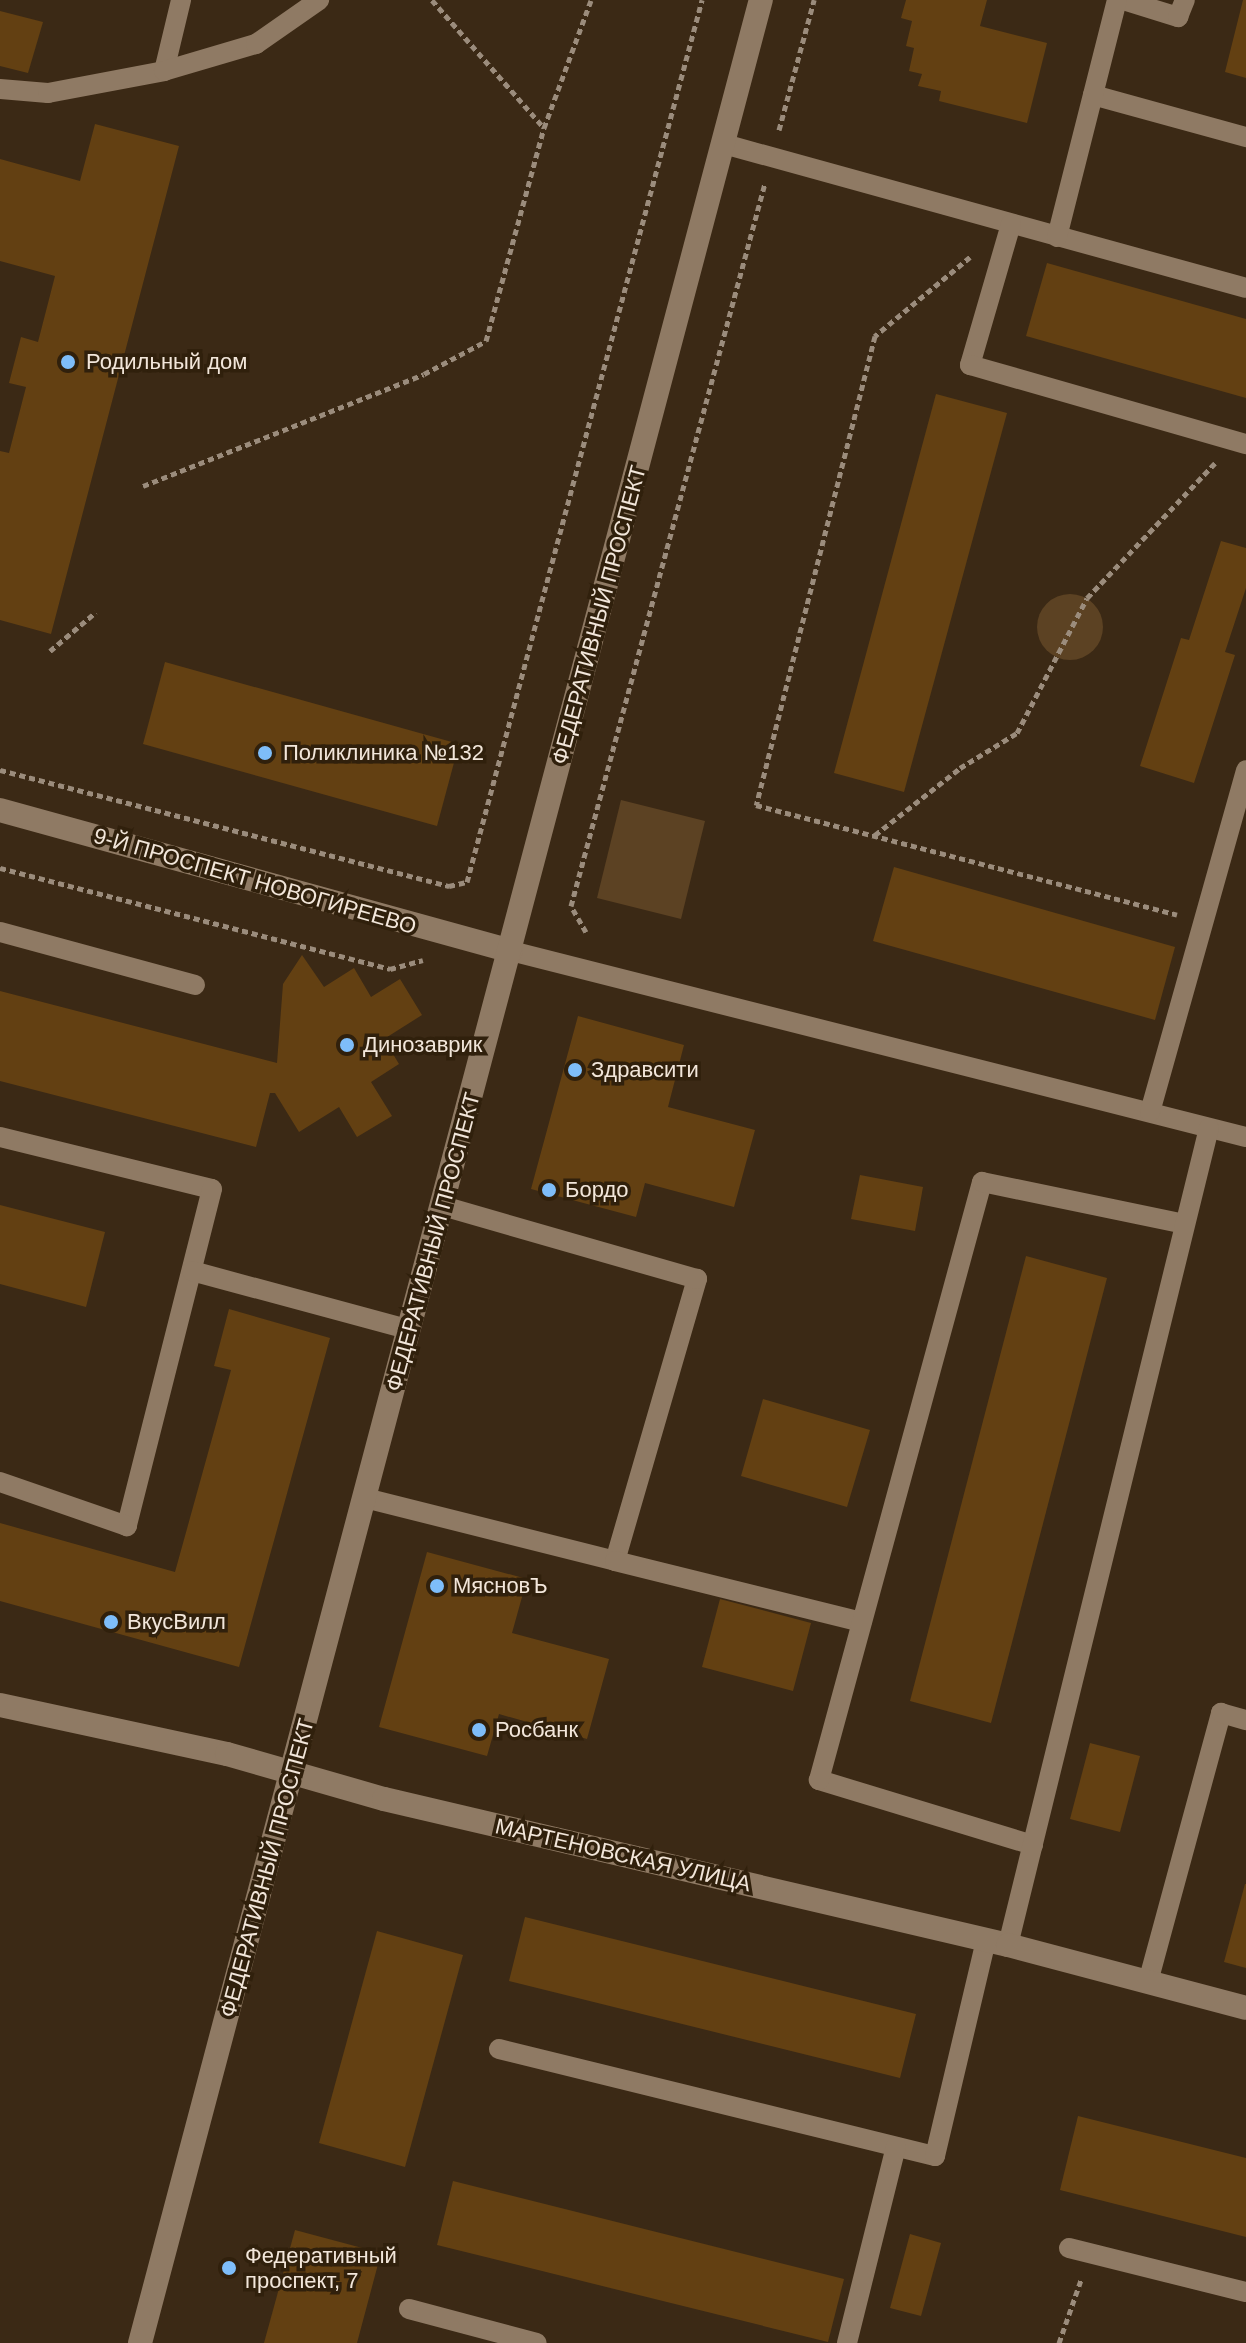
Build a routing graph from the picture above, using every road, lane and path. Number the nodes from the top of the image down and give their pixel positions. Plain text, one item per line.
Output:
1 (181, 0) edge
2 (319, 0) edge
3 (432, 0) edge
4 (591, 0) edge
5 (702, 0) edge
6 (761, 0) edge
7 (814, 0) edge
8 (1117, 0) edge
9 (1123, 0) edge
10 (1185, 0) edge
11 (164, 71) junction
12 (0, 89) edge
13 (1093, 95) junction
14 (544, 128) junction
15 (1246, 137) edge
16 (724, 144) junction
17 (772, 157) junction
18 (1011, 224) junction
19 (1057, 237) junction
20 (1246, 288) edge
21 (1241, 443) edge
22 (143, 486) dead end
23 (96, 612) dead end
24 (50, 651) dead end
25 (0, 770) edge
26 (1246, 770) edge
27 (0, 810) edge
28 (874, 836) junction
29 (0, 868) edge
30 (1203, 922) junction
31 (0, 932) edge
32 (586, 932) dead end
33 (511, 951) junction
34 (428, 958) dead end
35 (195, 985) dead end
36 (1150, 1112) junction
37 (1209, 1128) junction
38 (0, 1137) edge
39 (1246, 1137) edge
40 (443, 1206) junction
41 (1185, 1224) junction
42 (192, 1271) junction
43 (410, 1330) junction
44 (0, 1482) edge
45 (365, 1498) junction
46 (615, 1561) junction
47 (862, 1622) junction
48 (0, 1705) edge
49 (1246, 1720) edge
50 (292, 1773) junction
51 (1033, 1845) junction
52 (997, 1942) junction
53 (1148, 1982) junction
54 (1246, 2008) edge
55 (499, 2049) dead end
56 (896, 2147) junction
57 (1069, 2248) dead end
58 (1091, 2253) junction
59 (1246, 2292) edge
60 (409, 2309) dead end
61 (140, 2343) edge
62 (537, 2343) edge
63 (847, 2343) edge
64 (1059, 2343) edge

1 - 11 lane
2 - 11 lane
3 - 14 path
4 - 14 path
5 - 25 path
6 - 16 street, ФЕДЕРАТИВНЫЙ ПРОСПЕКТ
7 - 17 path
8 - 13 lane
9 - 10 lane
11 - 12 lane
13 - 15 lane
13 - 19 lane
14 - 22 path
16 - 17 lane
16 - 33 street, ФЕДЕРАТИВНЫЙ ПРОСПЕКТ
17 - 18 lane
17 - 32 path
18 - 19 lane
18 - 21 lane
18 - 28 path
19 - 20 lane
21 - 28 path
23 - 24 path
26 - 30 lane
27 - 33 street, 9-Й ПРОСПЕКТ НОВОГИРЕЕВО
28 - 30 path
29 - 34 path
30 - 36 lane
31 - 35 lane
33 - 36 lane
33 - 40 street, ФЕДЕРАТИВНЫЙ ПРОСПЕКТ
36 - 37 lane
37 - 39 lane
37 - 41 lane
38 - 42 lane
40 - 43 street, ФЕДЕРАТИВНЫЙ ПРОСПЕКТ
40 - 46 lane
41 - 47 lane
41 - 51 lane
42 - 43 lane
42 - 44 lane
43 - 45 street, ФЕДЕРАТИВНЫЙ ПРОСПЕКТ
45 - 46 lane
45 - 50 street, ФЕДЕРАТИВНЫЙ ПРОСПЕКТ
46 - 47 lane
47 - 51 lane
48 - 50 street, МАРТЕНОВСКАЯ УЛИЦА
49 - 53 lane
50 - 52 street, МАРТЕНОВСКАЯ УЛИЦА
50 - 61 street, ФЕДЕРАТИВНЫЙ ПРОСПЕКТ
51 - 52 lane
52 - 53 street, МАРТЕНОВСКАЯ УЛИЦА
52 - 56 lane
53 - 54 street, МАРТЕНОВСКАЯ УЛИЦА
55 - 56 lane
56 - 63 lane
57 - 58 lane
58 - 59 lane
58 - 64 path
60 - 62 lane

